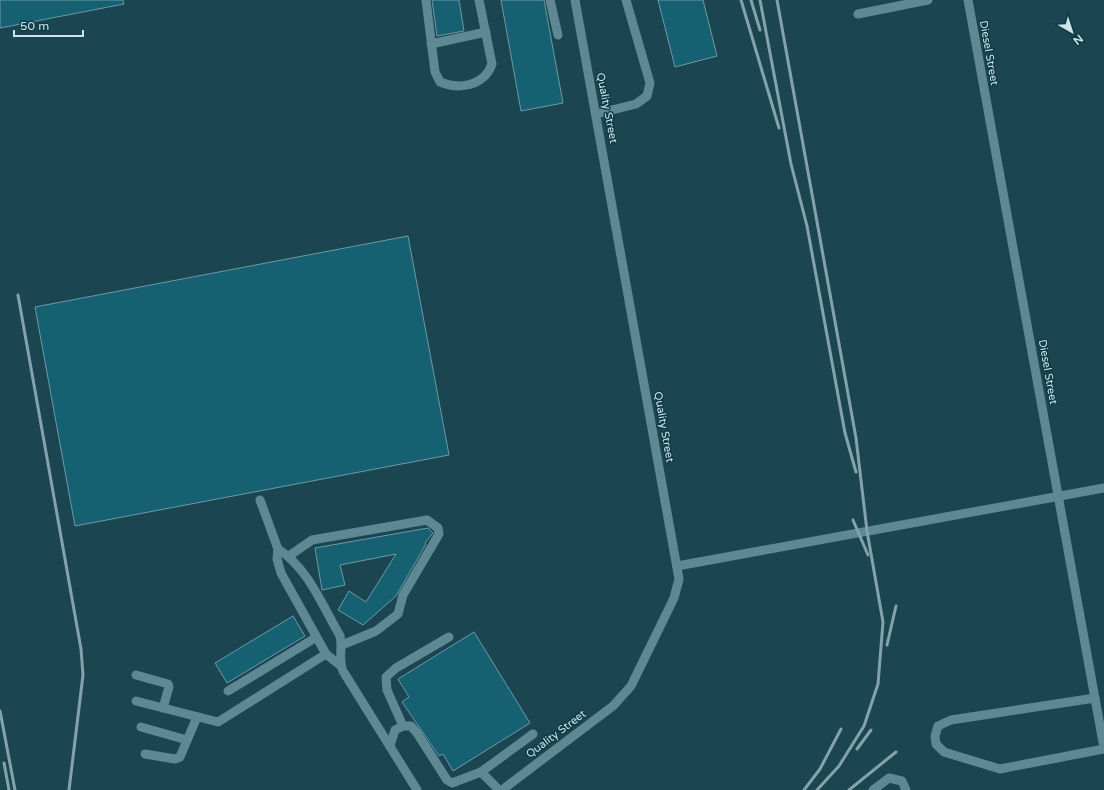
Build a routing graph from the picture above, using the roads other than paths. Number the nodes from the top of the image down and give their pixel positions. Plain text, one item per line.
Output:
1 (426, 0) edge
2 (479, 0) edge
3 (550, 0) edge
4 (575, 0) edge
5 (626, 0) edge
6 (928, 0) edge
7 (968, 0) edge
8 (858, 14) dead end
9 (486, 32) junction
10 (558, 35) dead end
11 (431, 44) junction
12 (596, 114) junction
13 (1104, 488) edge
14 (1058, 496) junction
15 (260, 500) dead end
16 (278, 549) junction
17 (289, 556) junction
18 (677, 566) junction
19 (449, 637) dead end
20 (316, 638) junction
21 (342, 645) junction
22 (326, 654) junction
23 (341, 666) junction
24 (136, 675) dead end
25 (228, 690) dead end
26 (1095, 698) junction
27 (136, 701) dead end
28 (163, 708) junction
29 (197, 717) junction
30 (403, 726) junction
31 (141, 727) dead end
32 (533, 734) dead end
33 (187, 740) junction
34 (390, 746) junction
35 (1104, 749) edge
36 (144, 754) dead end
37 (480, 772) junction
38 (418, 790) edge
39 (501, 790) edge
40 (873, 790) edge
41 (906, 790) edge

1 - 11 street
2 - 9 street
3 - 10 street
4 - 12 street, Quality Street
5 - 12 street
6 - 8 street
7 - 14 street, Diesel Street
9 - 11 street
9 - 11 street
12 - 18 street, Quality Street
13 - 14 street
14 - 18 street
14 - 26 street, Diesel Street
15 - 16 street
16 - 17 street
16 - 20 street
17 - 21 street
17 - 21 street
18 - 39 street, Quality Street
19 - 30 street
20 - 22 street
20 - 25 street
21 - 23 street
22 - 23 street
22 - 29 street
23 - 34 street
24 - 28 street
26 - 35 street, Diesel Street
26 - 35 street
27 - 28 street
28 - 29 street
29 - 33 street
30 - 34 street
30 - 37 street
31 - 33 street
32 - 37 street
33 - 36 street
34 - 38 street
37 - 39 street
40 - 41 street

